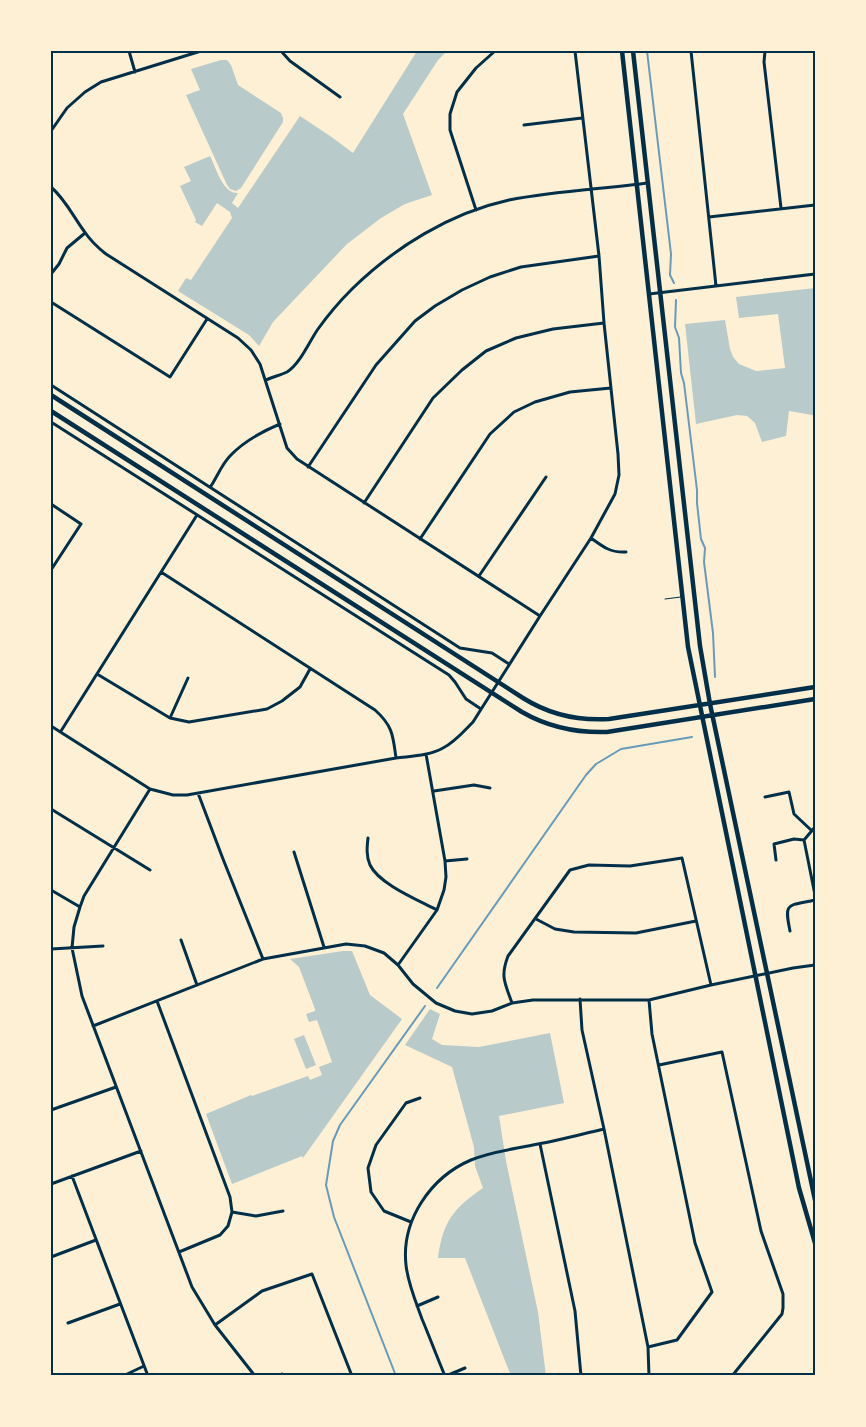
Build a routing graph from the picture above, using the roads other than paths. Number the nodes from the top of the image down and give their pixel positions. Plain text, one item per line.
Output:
1 (129, 51) edge
2 (201, 51) edge
3 (281, 51) edge
4 (495, 51) edge
5 (575, 51) edge
6 (622, 51) edge
7 (633, 51) edge
8 (691, 51) edge
9 (765, 51) edge
10 (136, 72) junction
11 (340, 97) dead end
12 (582, 118) junction
13 (524, 125) dead end
14 (51, 131) edge
15 (649, 183) junction
16 (636, 185) junction
17 (51, 187) edge
18 (590, 190) junction
19 (815, 204) edge
20 (781, 208) junction
21 (476, 210) junction
22 (709, 217) junction
23 (85, 233) junction
24 (599, 256) junction
25 (51, 274) edge
26 (815, 274) edge
27 (716, 286) junction
28 (661, 293) junction
29 (649, 294) junction
30 (51, 302) edge
31 (207, 319) junction
32 (604, 323) junction
33 (266, 380) junction
34 (51, 385) edge
35 (611, 388) junction
36 (51, 395) edge
37 (51, 411) edge
38 (51, 422) edge
39 (280, 424) junction
40 (308, 467) junction
41 (546, 478) dead end
42 (211, 486) junction
43 (364, 503) junction
44 (51, 504) edge
45 (197, 515) junction
46 (591, 538) junction
47 (420, 539) junction
48 (626, 552) dead end
49 (51, 570) edge
50 (161, 572) junction
51 (479, 576) junction
52 (682, 597) junction
53 (664, 599) dead end
54 (540, 616) junction
55 (509, 664) junction
56 (310, 669) junction
57 (97, 674) junction
58 (188, 678) dead end
59 (498, 682) junction
60 (815, 687) edge
61 (492, 691) junction
62 (815, 699) edge
63 (710, 704) junction
64 (699, 706) junction
65 (481, 709) junction
66 (713, 715) junction
67 (701, 717) junction
68 (170, 718) junction
69 (51, 726) edge
70 (60, 731) junction
71 (426, 754) junction
72 (396, 758) junction
73 (490, 788) dead end
74 (150, 789) junction
75 (434, 791) junction
76 (198, 793) junction
77 (765, 797) dead end
78 (51, 809) edge
79 (813, 828) edge
80 (368, 838) dead end
81 (804, 840) junction
82 (114, 848) junction
83 (294, 852) dead end
84 (467, 858) dead end
85 (776, 860) dead end
86 (445, 861) junction
87 (150, 870) dead end
88 (813, 881) edge
89 (51, 890) edge
90 (815, 895) edge
91 (815, 900) edge
92 (80, 907) junction
93 (437, 910) junction
94 (536, 919) junction
95 (696, 921) junction
96 (790, 931) dead end
97 (180, 940) dead end
98 (103, 946) dead end
99 (324, 947) junction
100 (72, 948) junction
101 (51, 949) edge
102 (263, 960) junction
103 (398, 965) junction
104 (815, 965) edge
105 (767, 973) junction
106 (756, 976) junction
107 (197, 985) junction
108 (711, 985) junction
109 (580, 999) junction
110 (157, 1000) junction
111 (649, 1000) junction
112 (512, 1003) junction
113 (93, 1026) junction
114 (659, 1065) junction
115 (116, 1087) junction
116 (420, 1098) dead end
117 (51, 1110) edge
118 (604, 1129) junction
119 (540, 1144) junction
120 (141, 1151) junction
121 (72, 1176) junction
122 (51, 1184) edge
123 (815, 1200) edge
124 (283, 1210) dead end
125 (232, 1212) junction
126 (411, 1222) junction
127 (96, 1240) junction
128 (815, 1243) edge
129 (179, 1252) junction
130 (51, 1257) edge
131 (438, 1296) dead end
132 (120, 1304) junction
133 (417, 1306) junction
134 (68, 1323) dead end
135 (215, 1325) junction
136 (648, 1346) junction
137 (144, 1366) junction
138 (465, 1368) dead end
139 (123, 1376) edge
140 (148, 1376) edge
141 (255, 1376) edge
142 (352, 1376) edge
143 (445, 1376) edge
144 (581, 1376) edge
145 (649, 1376) edge
146 (732, 1376) edge

1 - 10 street
2 - 10 street
3 - 11 street
4 - 21 street
5 - 12 street
6 - 16 main road
7 - 15 main road
8 - 22 street
9 - 20 street
10 - 14 street
12 - 13 street
12 - 18 street
15 - 16 street
15 - 28 main road
16 - 18 street
16 - 29 main road
17 - 23 street
18 - 21 street
18 - 24 street
19 - 20 street
20 - 22 street
21 - 33 street
22 - 27 street
23 - 25 street
23 - 31 street
24 - 32 street
24 - 40 street
26 - 27 street
27 - 28 street
28 - 29 street
28 - 63 main road
29 - 52 main road
30 - 31 street
31 - 33 street
32 - 35 street
32 - 43 street
33 - 39 street
34 - 42 street
35 - 46 street
35 - 47 street
36 - 59 main road
37 - 61 main road
38 - 45 street
39 - 40 street
39 - 42 street
40 - 43 street
41 - 51 street
42 - 55 street
43 - 47 street
44 - 49 street
45 - 50 street
45 - 65 street
46 - 48 street
46 - 54 street
47 - 51 street
50 - 56 street
50 - 57 street
51 - 54 street
52 - 53 lane
52 - 64 main road
54 - 55 street
55 - 59 street
56 - 68 street
56 - 72 street
57 - 68 street
57 - 70 street
58 - 68 street
59 - 61 street
59 - 64 main road
60 - 63 main road
61 - 65 street
61 - 67 main road
62 - 66 main road
63 - 64 main road
63 - 66 main road
64 - 67 main road
65 - 71 street
66 - 67 main road
66 - 105 main road
67 - 106 main road
69 - 70 street
70 - 74 street
71 - 72 street
71 - 75 street
72 - 76 street
73 - 75 street
74 - 76 street
74 - 82 street
75 - 86 street
76 - 102 street
77 - 79 street
78 - 82 street
79 - 81 street
80 - 93 street
81 - 85 street
81 - 88 street
82 - 87 street
82 - 92 street
83 - 99 street
84 - 86 street
86 - 93 street
88 - 90 street
89 - 92 street
91 - 96 street
92 - 100 street
93 - 103 street
94 - 95 street
94 - 95 street
94 - 112 street
95 - 108 street
97 - 107 street
98 - 100 street
99 - 102 street
99 - 103 street
100 - 101 street
100 - 113 street
102 - 107 street
103 - 112 street
104 - 105 street
105 - 106 street
105 - 123 main road
106 - 108 street
106 - 128 main road
107 - 110 street
108 - 111 street
109 - 111 street
109 - 112 street
109 - 118 street
110 - 113 street
110 - 125 street
111 - 114 street
113 - 115 street
114 - 136 street
114 - 146 street
115 - 117 street
115 - 120 street
116 - 126 street
118 - 119 street
118 - 136 street
119 - 126 street
119 - 144 street
120 - 121 street
120 - 129 street
121 - 122 street
121 - 127 street
124 - 125 street
125 - 129 street
126 - 133 street
127 - 130 street
127 - 132 street
129 - 135 street
131 - 133 street
132 - 134 street
132 - 137 street
133 - 143 street
135 - 141 street
135 - 142 street
136 - 145 street
137 - 139 street
137 - 140 street
138 - 143 street

